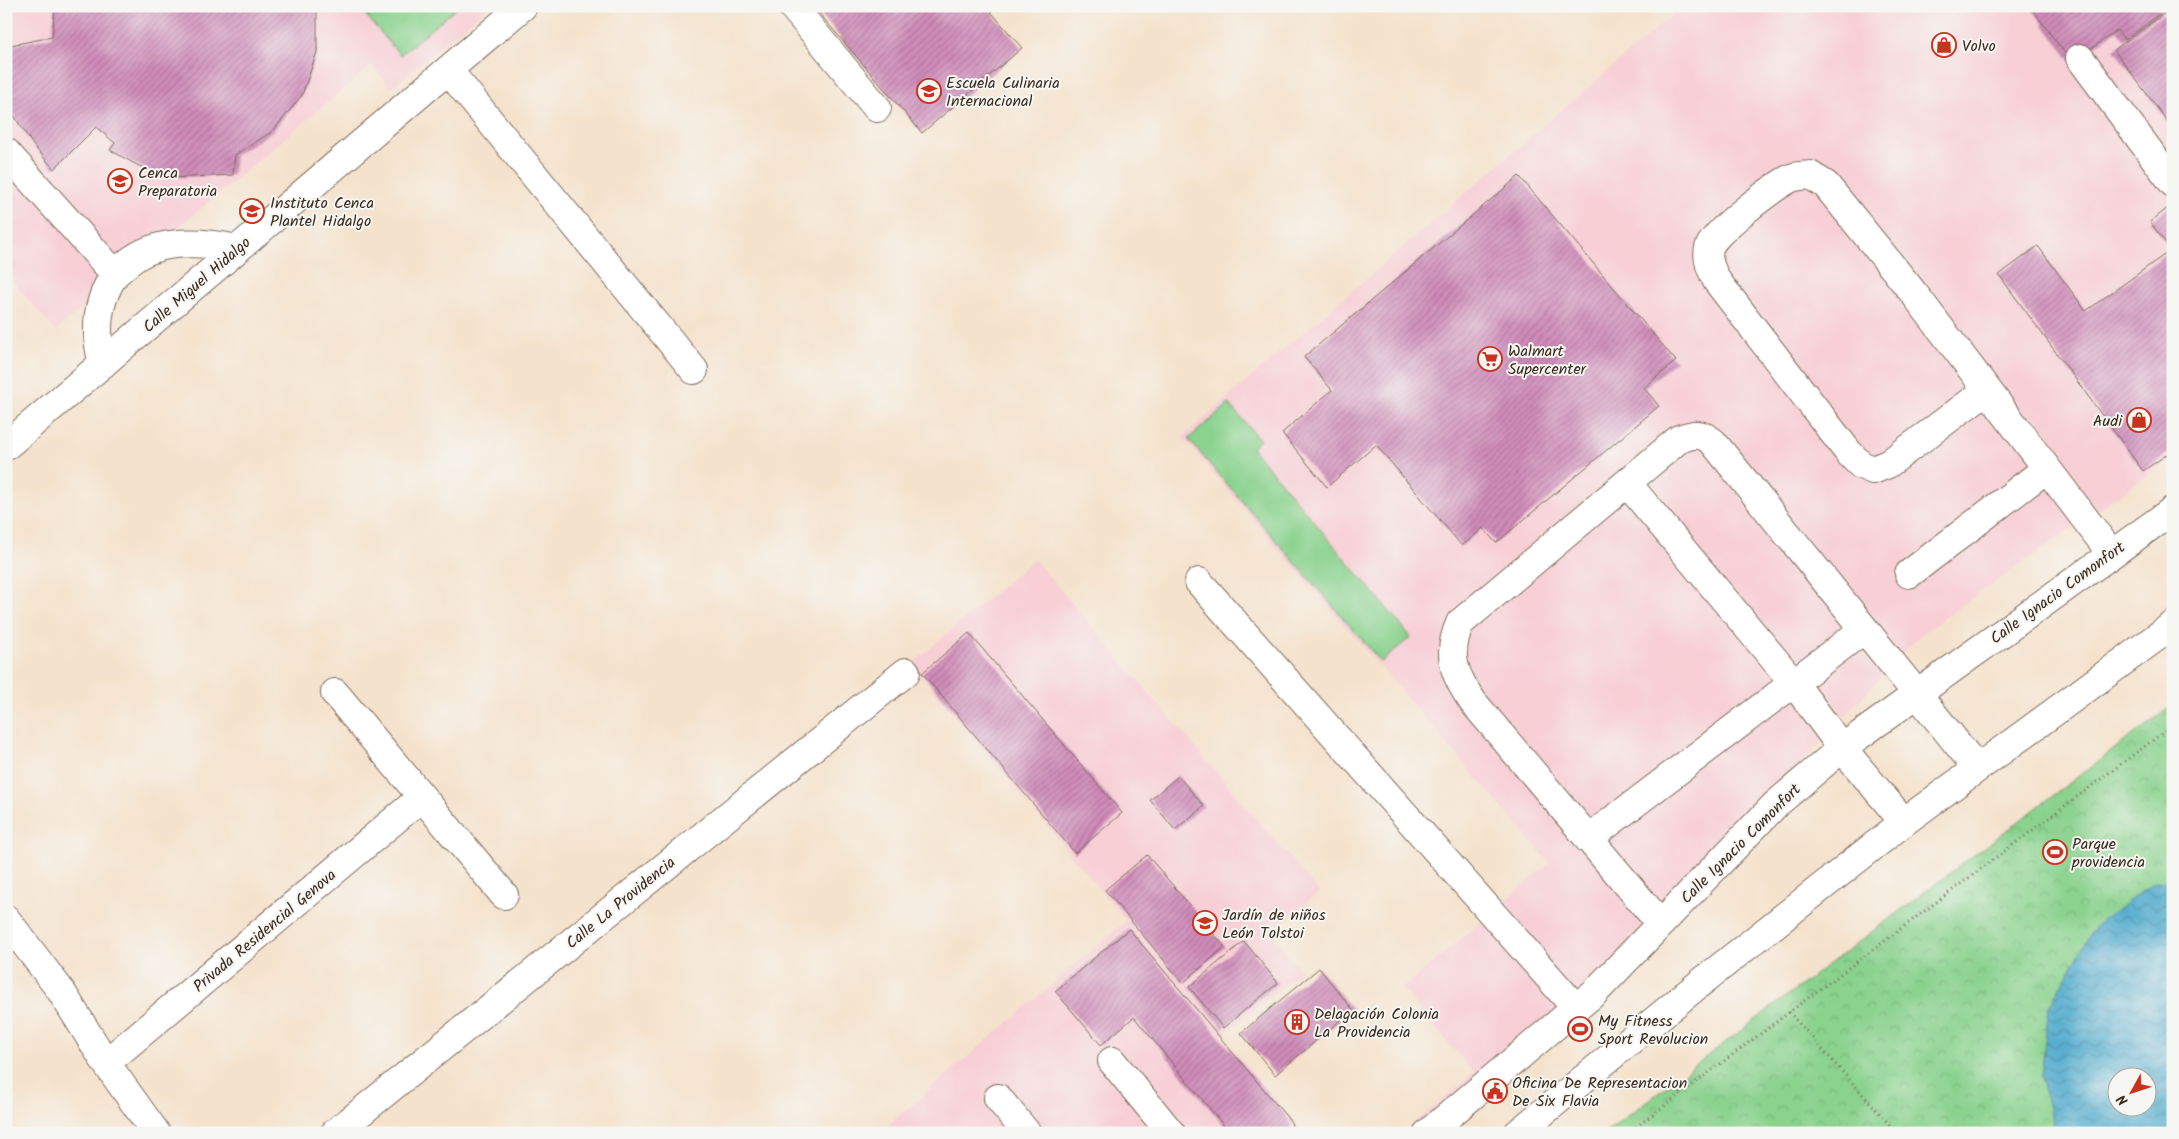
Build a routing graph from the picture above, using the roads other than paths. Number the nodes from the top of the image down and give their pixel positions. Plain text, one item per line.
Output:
1 (523, 6) edge
2 (792, 6) edge
3 (2080, 58) dead end
4 (448, 70) junction
5 (877, 108) dead end
6 (6, 152) edge
7 (2173, 183) edge
8 (238, 248) junction
9 (115, 274) junction
10 (103, 364) junction
11 (694, 370) dead end
12 (1987, 390) junction
13 (6, 446) edge
14 (2046, 469) junction
15 (1627, 483) junction
16 (2173, 510) edge
17 (2111, 553) junction
18 (1908, 574) dead end
19 (1198, 582) dead end
20 (2173, 625) edge
21 (1863, 630) junction
22 (906, 672) dead end
23 (1794, 683) junction
24 (335, 693) dead end
25 (1916, 694) junction
26 (1842, 748) junction
27 (1977, 768) junction
28 (422, 797) junction
29 (1904, 822) junction
30 (1588, 839) junction
31 (504, 895) dead end
32 (6, 919) edge
33 (1660, 923) junction
34 (1576, 1008) junction
35 (1112, 1061) dead end
36 (106, 1063) junction
37 (998, 1098) dead end
38 (156, 1133) edge
39 (335, 1133) edge
40 (1027, 1133) edge
41 (1171, 1133) edge
42 (1428, 1133) edge
43 (1518, 1133) edge

1 - 4 street, Calle Miguel Hidalgo
2 - 5 street
3 - 7 street
4 - 8 street, Calle Miguel Hidalgo
4 - 11 street
6 - 9 street
8 - 9 street
8 - 10 street, Calle Miguel Hidalgo
9 - 10 street
10 - 13 street, Calle Miguel Hidalgo
12 - 12 street
12 - 14 street
14 - 17 street
14 - 18 street
15 - 21 street
15 - 23 street
15 - 30 street
16 - 17 street, Calle Ignacio Comonfort
17 - 25 street, Calle Ignacio Comonfort
19 - 34 street
20 - 27 street
21 - 23 street
21 - 25 street
22 - 39 street, Calle La Providencia
23 - 26 street
23 - 30 street
24 - 28 street
25 - 26 street, Calle Ignacio Comonfort
25 - 27 street
26 - 29 street
26 - 33 street, Calle Ignacio Comonfort
27 - 29 street
28 - 31 street
28 - 36 street, Privada Residencial Genova
29 - 43 street
30 - 33 street
32 - 36 street
33 - 34 street, Calle Ignacio Comonfort
34 - 42 street, Calle Ignacio Comonfort
35 - 41 street
36 - 38 street
37 - 40 street

